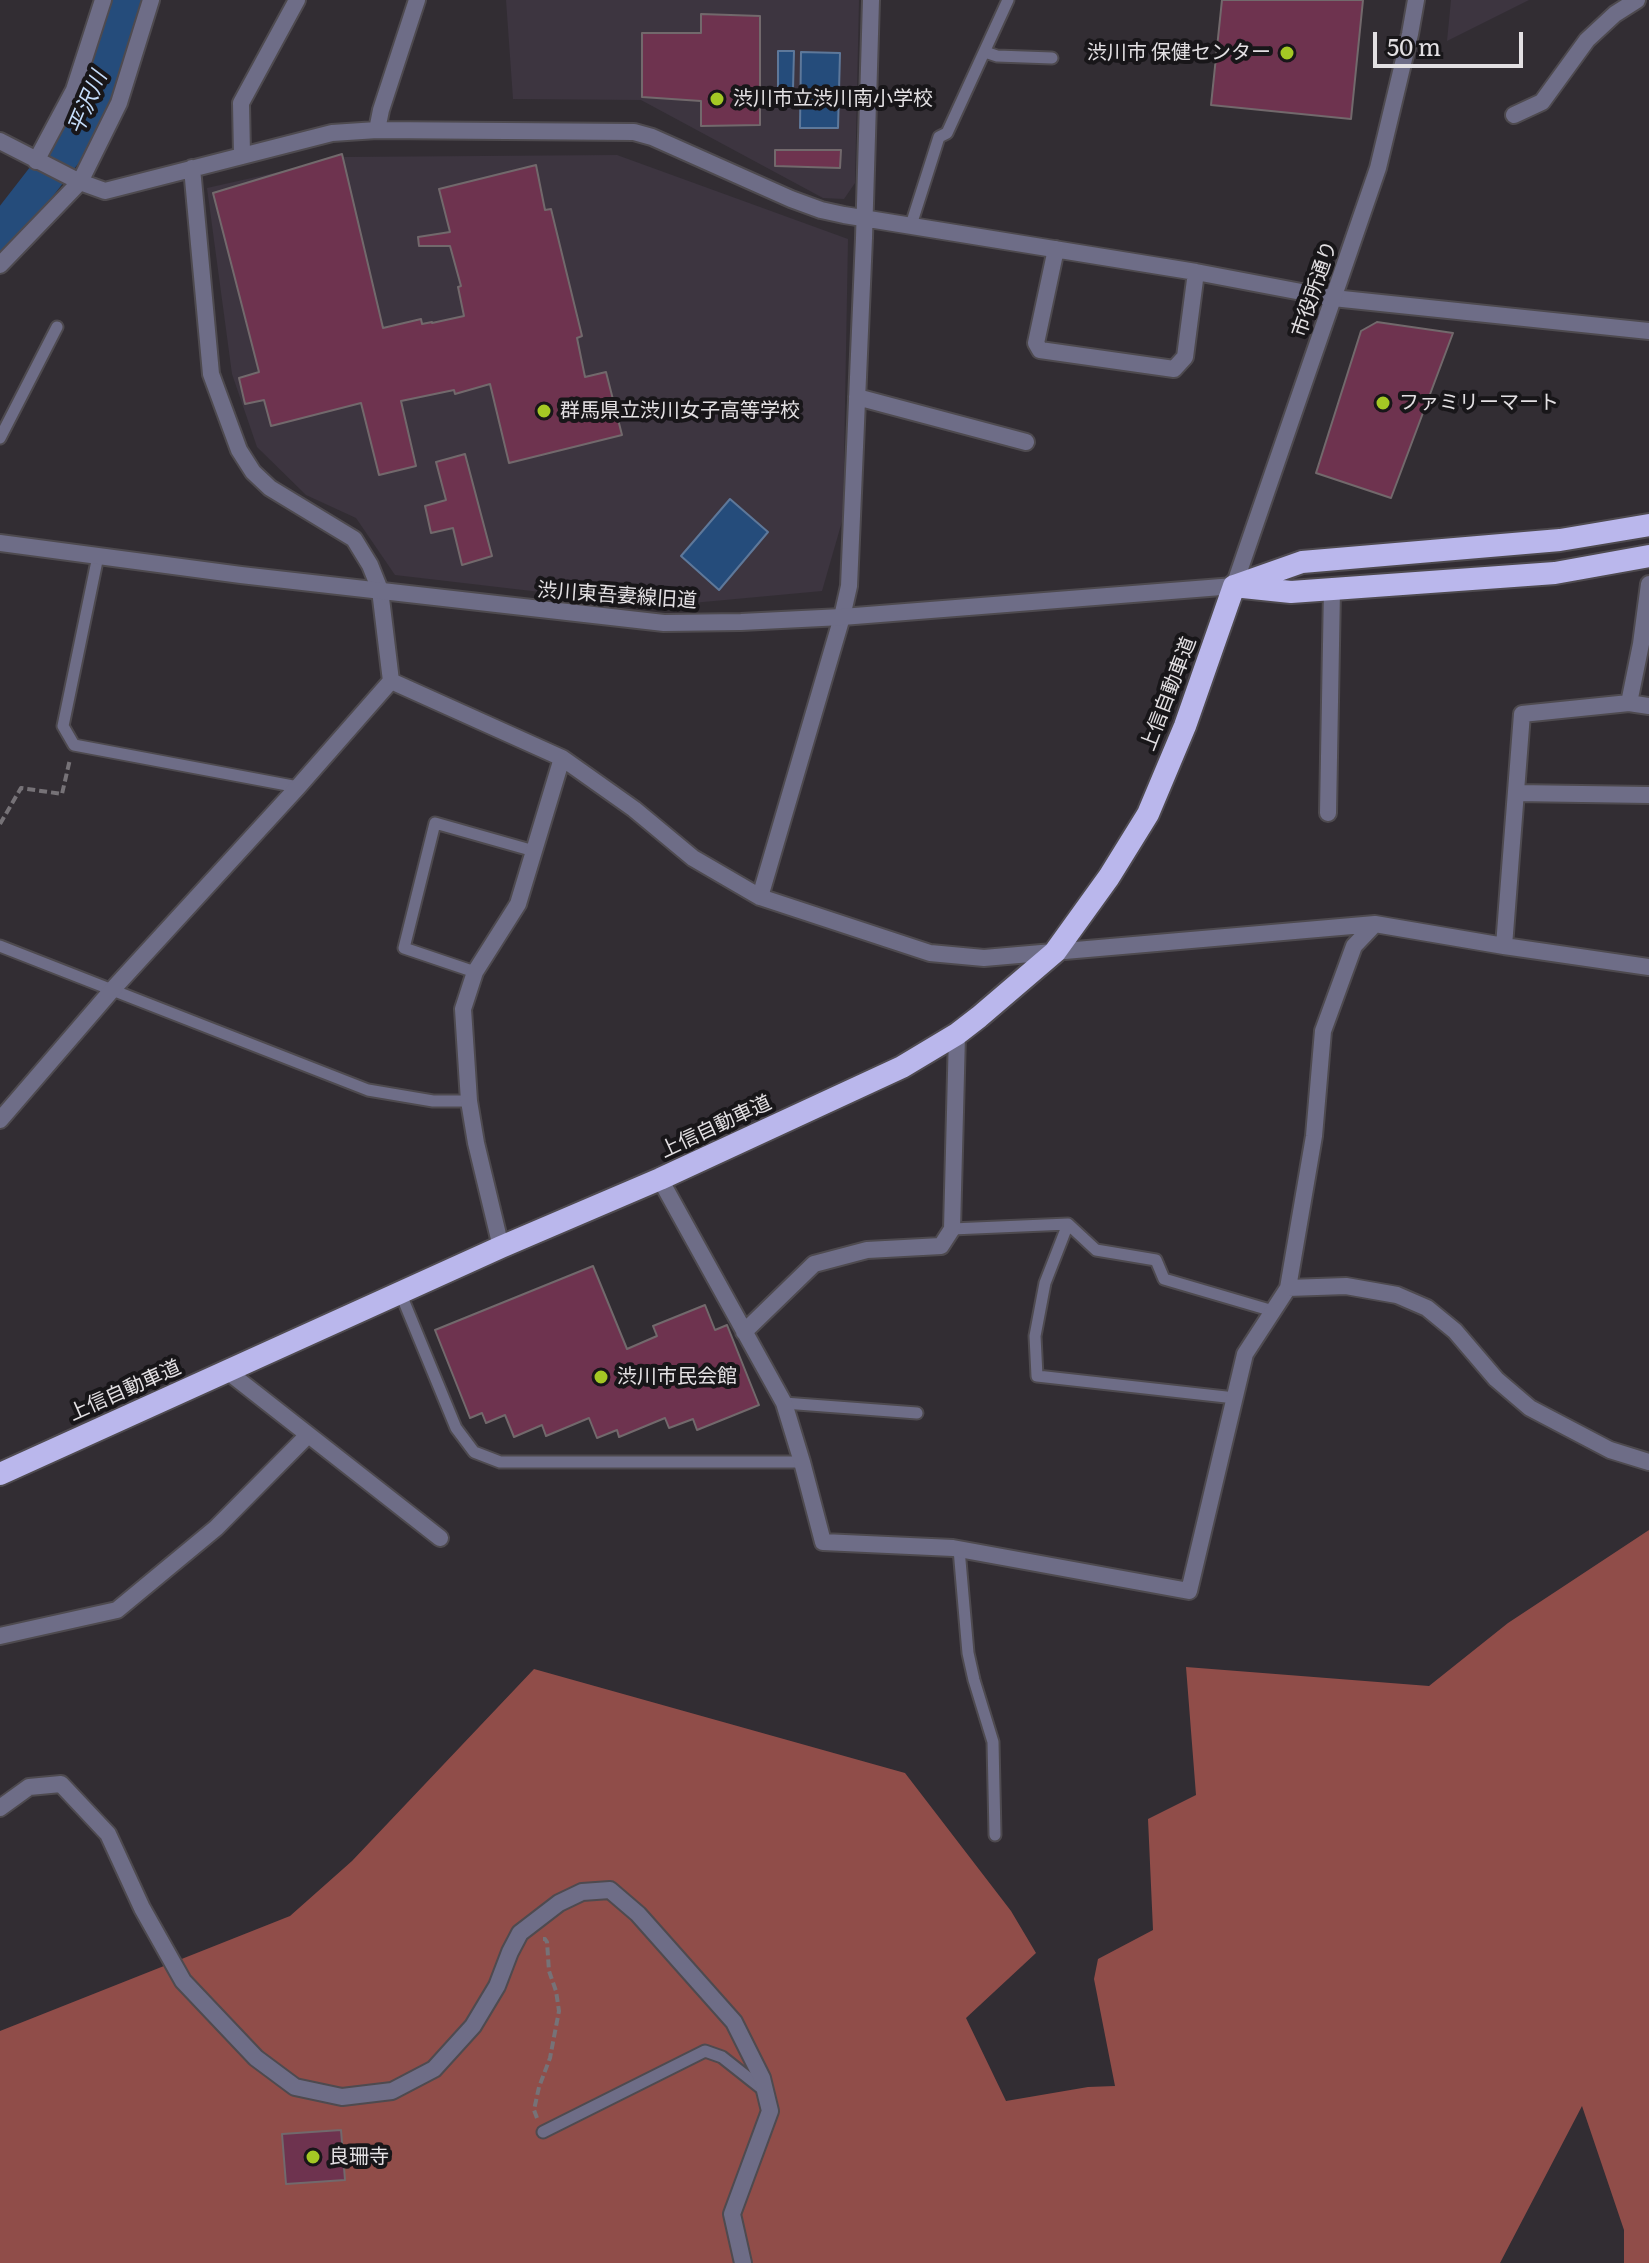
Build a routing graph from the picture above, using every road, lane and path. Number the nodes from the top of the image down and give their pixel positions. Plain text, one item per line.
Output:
1 (103, 0) edge
2 (151, 0) edge
3 (297, 0) edge
4 (417, 0) edge
5 (871, 0) edge
6 (1008, 0) edge
7 (1416, 0) edge
8 (1637, 0) edge
9 (985, 52) junction
10 (1052, 58) dead end
11 (1514, 115) dead end
12 (377, 130) junction
13 (0, 141) edge
14 (242, 155) junction
15 (39, 163) junction
16 (192, 168) junction
17 (75, 180) junction
18 (864, 218) junction
19 (911, 225) junction
20 (1056, 249) junction
21 (0, 265) edge
22 (1196, 272) junction
23 (1333, 298) junction
24 (57, 327) dead end
25 (1649, 331) edge
26 (857, 397) junction
27 (0, 438) edge
28 (1026, 442) dead end
29 (1649, 525) edge
30 (0, 543) edge
31 (98, 556) junction
32 (1649, 556) edge
33 (1649, 584) edge
34 (1234, 586) junction
35 (1332, 589) junction
36 (380, 590) junction
37 (842, 617) junction
38 (391, 681) junction
39 (1629, 703) junction
40 (1649, 706) edge
41 (74, 745) junction
42 (562, 758) junction
43 (298, 787) junction
44 (1516, 793) junction
45 (1649, 795) edge
46 (1328, 813) dead end
47 (0, 824) edge
48 (534, 851) junction
49 (760, 897) junction
50 (1375, 924) junction
51 (0, 946) edge
52 (1504, 946) junction
53 (1055, 952) junction
54 (1649, 967) edge
55 (475, 972) junction
56 (112, 990) junction
57 (957, 1034) junction
58 (469, 1101) junction
59 (6, 1104) edge
60 (0, 1120) edge
61 (660, 1179) junction
62 (1068, 1224) junction
63 (952, 1229) junction
64 (501, 1247) junction
65 (1288, 1288) junction
66 (400, 1292) junction
67 (1273, 1311) junction
68 (744, 1332) junction
69 (227, 1371) junction
70 (1235, 1398) junction
71 (784, 1403) junction
72 (917, 1413) dead end
73 (308, 1435) junction
74 (802, 1462) junction
75 (1649, 1462) edge
76 (0, 1474) edge
77 (440, 1538) dead end
78 (959, 1549) junction
79 (0, 1636) edge
80 (0, 1808) edge
81 (995, 1835) dead end
82 (538, 1941) dead end
83 (765, 2091) junction
84 (543, 2132) joint
85 (743, 2263) edge

1 - 15 street
2 - 17 street
3 - 14 street
4 - 12 street
5 - 18 street
6 - 9 lane
7 - 23 street, 市役所通り
8 - 11 street
9 - 10 lane
9 - 19 lane
12 - 14 street
12 - 18 street
13 - 15 street
14 - 16 street
15 - 17 street
16 - 17 street
16 - 36 street
17 - 21 street
18 - 19 street
18 - 26 street
19 - 20 street
20 - 22 street
20 - 22 street
22 - 23 street
23 - 25 street
23 - 34 street, 市役所通り
24 - 27 lane
26 - 28 street
26 - 37 street
29 - 34 highway
30 - 31 street, 渋川東吾妻線旧道
31 - 36 street, 渋川東吾妻線旧道
31 - 41 lane
32 - 35 highway
33 - 39 street
34 - 35 highway
34 - 37 street, 渋川東吾妻線旧道
34 - 53 highway, 上信自動車道
35 - 46 street
36 - 37 street, 渋川東吾妻線旧道
36 - 38 street
37 - 49 street
38 - 42 street
38 - 43 street
39 - 40 street
39 - 44 street
41 - 43 lane
41 - 47 path
42 - 48 street
42 - 49 street
43 - 56 street
44 - 45 street
44 - 52 street
48 - 55 street
48 - 55 lane
49 - 53 street
50 - 52 street
50 - 53 street
50 - 65 street
51 - 56 lane
52 - 54 street
53 - 57 highway, 上信自動車道
55 - 58 street
56 - 58 lane
56 - 59 street
57 - 61 highway, 上信自動車道
57 - 63 street
58 - 64 street
59 - 60 street
61 - 64 highway, 上信自動車道
61 - 68 street
62 - 63 lane
62 - 67 lane
62 - 70 lane
63 - 68 street
64 - 66 highway, 上信自動車道
65 - 67 street
65 - 75 street
66 - 69 highway, 上信自動車道
66 - 74 lane
67 - 70 street
68 - 71 street
69 - 73 street
69 - 76 highway, 上信自動車道
70 - 78 street
71 - 72 lane
71 - 74 street
73 - 77 street
73 - 79 street
74 - 78 street
78 - 81 lane
80 - 83 street
82 - 84 path
83 - 84 lane
83 - 85 street

